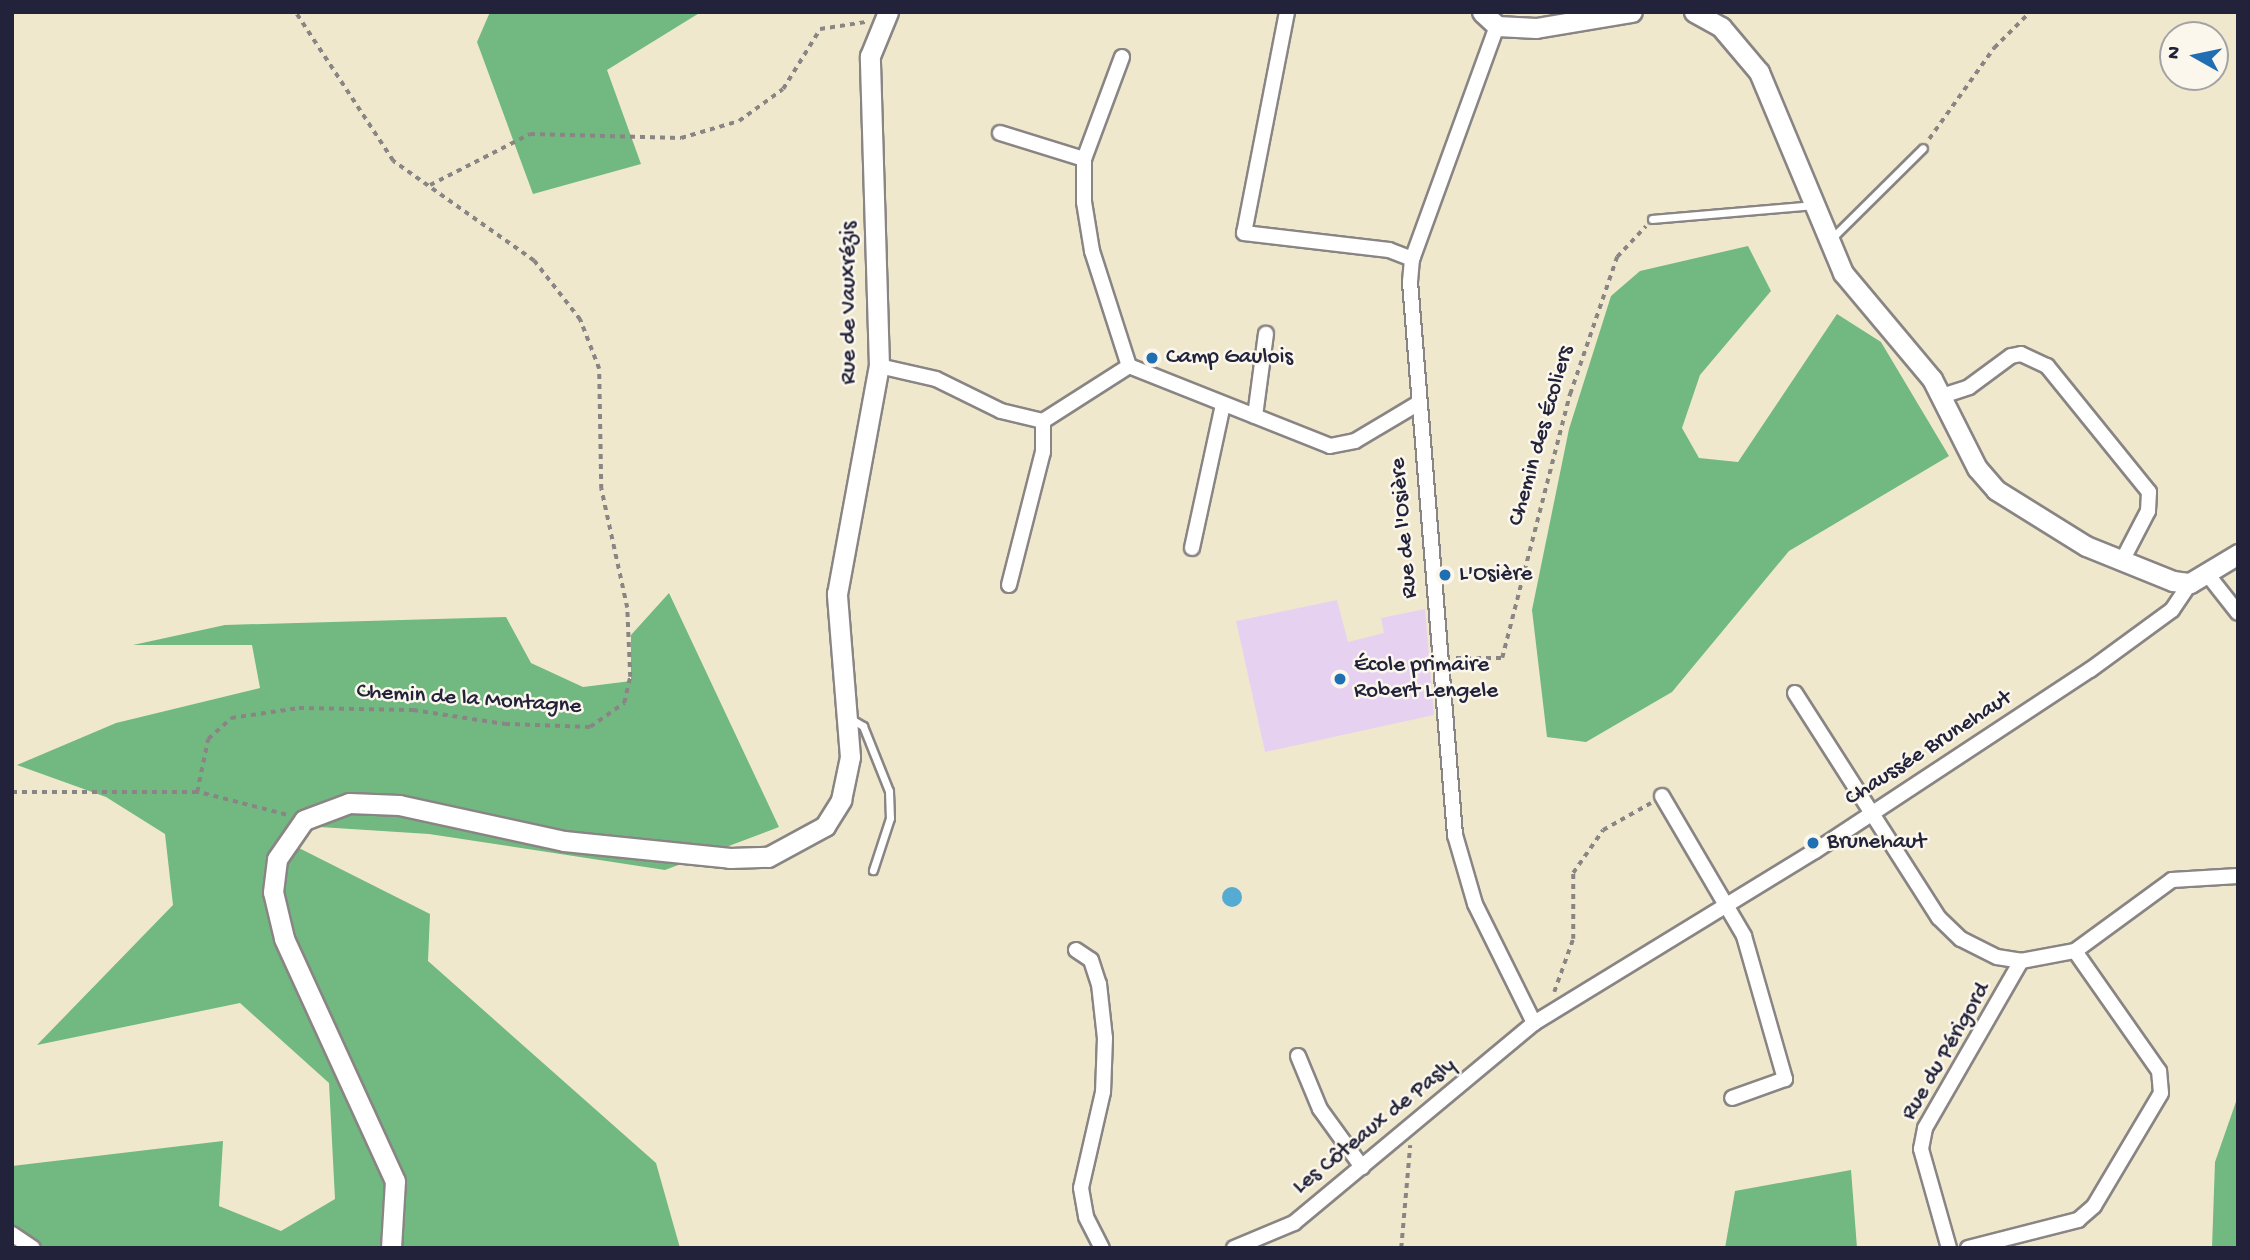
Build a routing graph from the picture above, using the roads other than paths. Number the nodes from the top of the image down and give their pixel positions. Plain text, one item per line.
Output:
1 (1287, 12) edge
2 (1482, 12) edge
3 (1632, 12) edge
4 (1698, 13) edge
5 (886, 16) edge
6 (1497, 26) junction
7 (1122, 57) dead end
8 (1000, 133) dead end
9 (1923, 148) road end
10 (1084, 159) junction
11 (1814, 205) junction
12 (1652, 219) road end
13 (1829, 242) junction
14 (1412, 259) junction
15 (1266, 334) dead end
16 (878, 366) junction
17 (1129, 366) junction
18 (1942, 397) junction
19 (1418, 404) junction
20 (1223, 405) junction
21 (1255, 416) junction
22 (1044, 421) junction
23 (1192, 548) dead end
24 (2238, 554) edge
25 (2122, 561) junction
26 (2199, 579) junction
27 (1009, 585) dead end
28 (2238, 612) edge
29 (1795, 693) dead end
30 (851, 719) junction
31 (1662, 796) road end
32 (1873, 812) junction
33 (873, 870) dead end
34 (2238, 876) edge
35 (1725, 905) junction
36 (1076, 950) dead end
37 (2075, 951) junction
38 (2021, 961) junction
39 (1534, 1023) junction
40 (1298, 1056) dead end
41 (1732, 1098) dead end
42 (1362, 1167) junction
43 (12, 1234) edge
44 (33, 1248) edge
45 (391, 1248) edge
46 (1102, 1248) edge
47 (1234, 1248) edge
48 (1949, 1248) edge
49 (1968, 1248) edge

1 - 14 street
2 - 6 street
3 - 6 street
4 - 11 street
5 - 16 street, Rue de Vauxrézis
6 - 14 street, Rue de l'Osière
7 - 10 street
8 - 10 street
9 - 13 lane
10 - 17 street
11 - 12 lane
11 - 13 street
13 - 18 street
14 - 19 street, Rue de l'Osière
15 - 21 street
16 - 22 street
16 - 30 street, Rue de Vauxrézis
17 - 20 street
17 - 22 street
18 - 25 street
18 - 25 street
19 - 21 street
19 - 39 street, Rue de l'Osière
20 - 21 street
20 - 23 street
22 - 27 street
24 - 26 street
25 - 26 street
26 - 28 street
26 - 32 street, Chaussée Brunehaut
29 - 32 street
30 - 33 lane
30 - 45 street, Rue de Vauxrézis
31 - 35 street
32 - 35 street, Chaussée Brunehaut
32 - 38 street
34 - 37 street
35 - 39 street, Chaussée Brunehaut
35 - 41 street
36 - 46 street
37 - 38 street
37 - 49 street
38 - 48 street, Rue du Périgord
39 - 42 street, Les Côteaux de Pasly
40 - 42 street
42 - 47 street, Les Côteaux de Pasly
43 - 44 street

